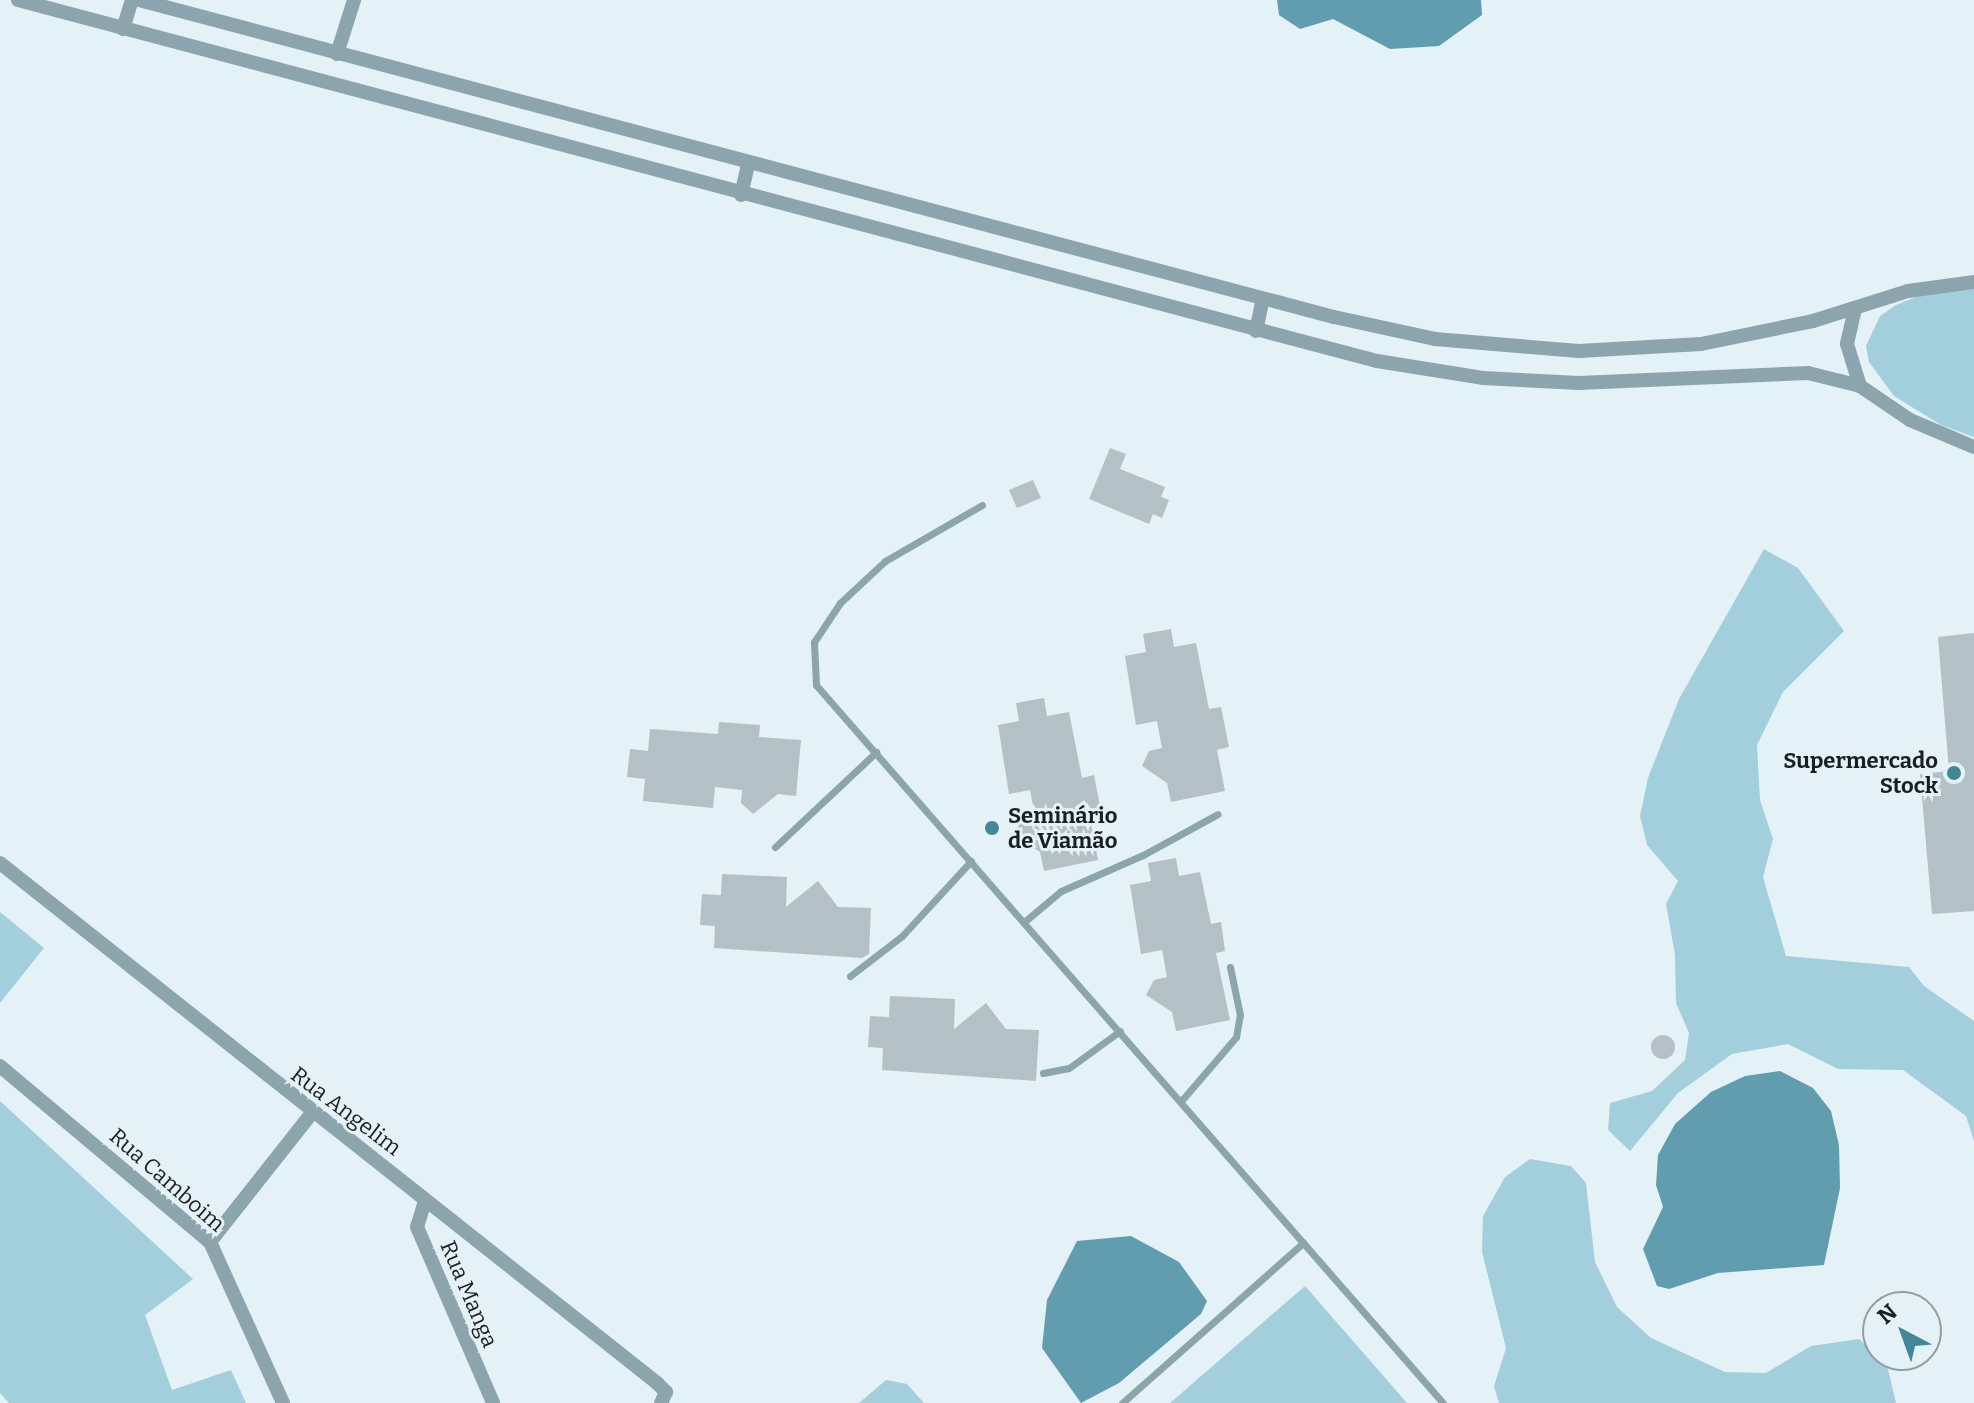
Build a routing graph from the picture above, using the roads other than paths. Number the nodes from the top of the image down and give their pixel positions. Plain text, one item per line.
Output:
1 (18, 0) edge
2 (132, 0) edge
3 (139, 0) edge
4 (354, 0) edge
5 (123, 29) junction
6 (337, 54) junction
7 (748, 164) junction
8 (741, 195) junction
9 (1974, 282) edge
10 (1263, 299) junction
11 (1855, 309) junction
12 (1256, 331) junction
13 (1860, 386) junction
14 (1974, 447) edge
15 (982, 505) dead end
16 (876, 752) junction
17 (1218, 814) dead end
18 (775, 847) dead end
19 (971, 861) junction
20 (0, 863) edge
21 (1024, 922) junction
22 (1230, 967) dead end
23 (850, 976) dead end
24 (1120, 1031) junction
25 (0, 1066) edge
26 (1043, 1073) dead end
27 (1182, 1100) junction
28 (311, 1114) junction
29 (425, 1201) junction
30 (210, 1242) junction
31 (1303, 1243) junction
32 (664, 1397) edge
33 (283, 1403) edge
34 (493, 1403) edge
35 (1122, 1403) edge
36 (1443, 1403) edge

1 - 5 street
2 - 5 street
3 - 6 street
4 - 6 street
5 - 8 street
6 - 7 street
7 - 8 street
7 - 10 street
8 - 12 street
9 - 11 street
10 - 11 street
10 - 12 street
11 - 13 street
12 - 13 street
13 - 14 street
15 - 16 lane
16 - 18 lane
16 - 19 lane
17 - 21 lane
19 - 21 lane
19 - 23 lane
20 - 28 street, Rua Angelim
21 - 24 lane
22 - 27 lane
24 - 26 lane
24 - 27 lane
25 - 30 street, Rua Camboim
27 - 31 lane
28 - 29 street, Rua Angelim
28 - 30 street
29 - 32 street, Rua Angelim
29 - 34 street, Rua Manga
30 - 33 street, Rua Camboim
31 - 35 lane
31 - 36 lane

